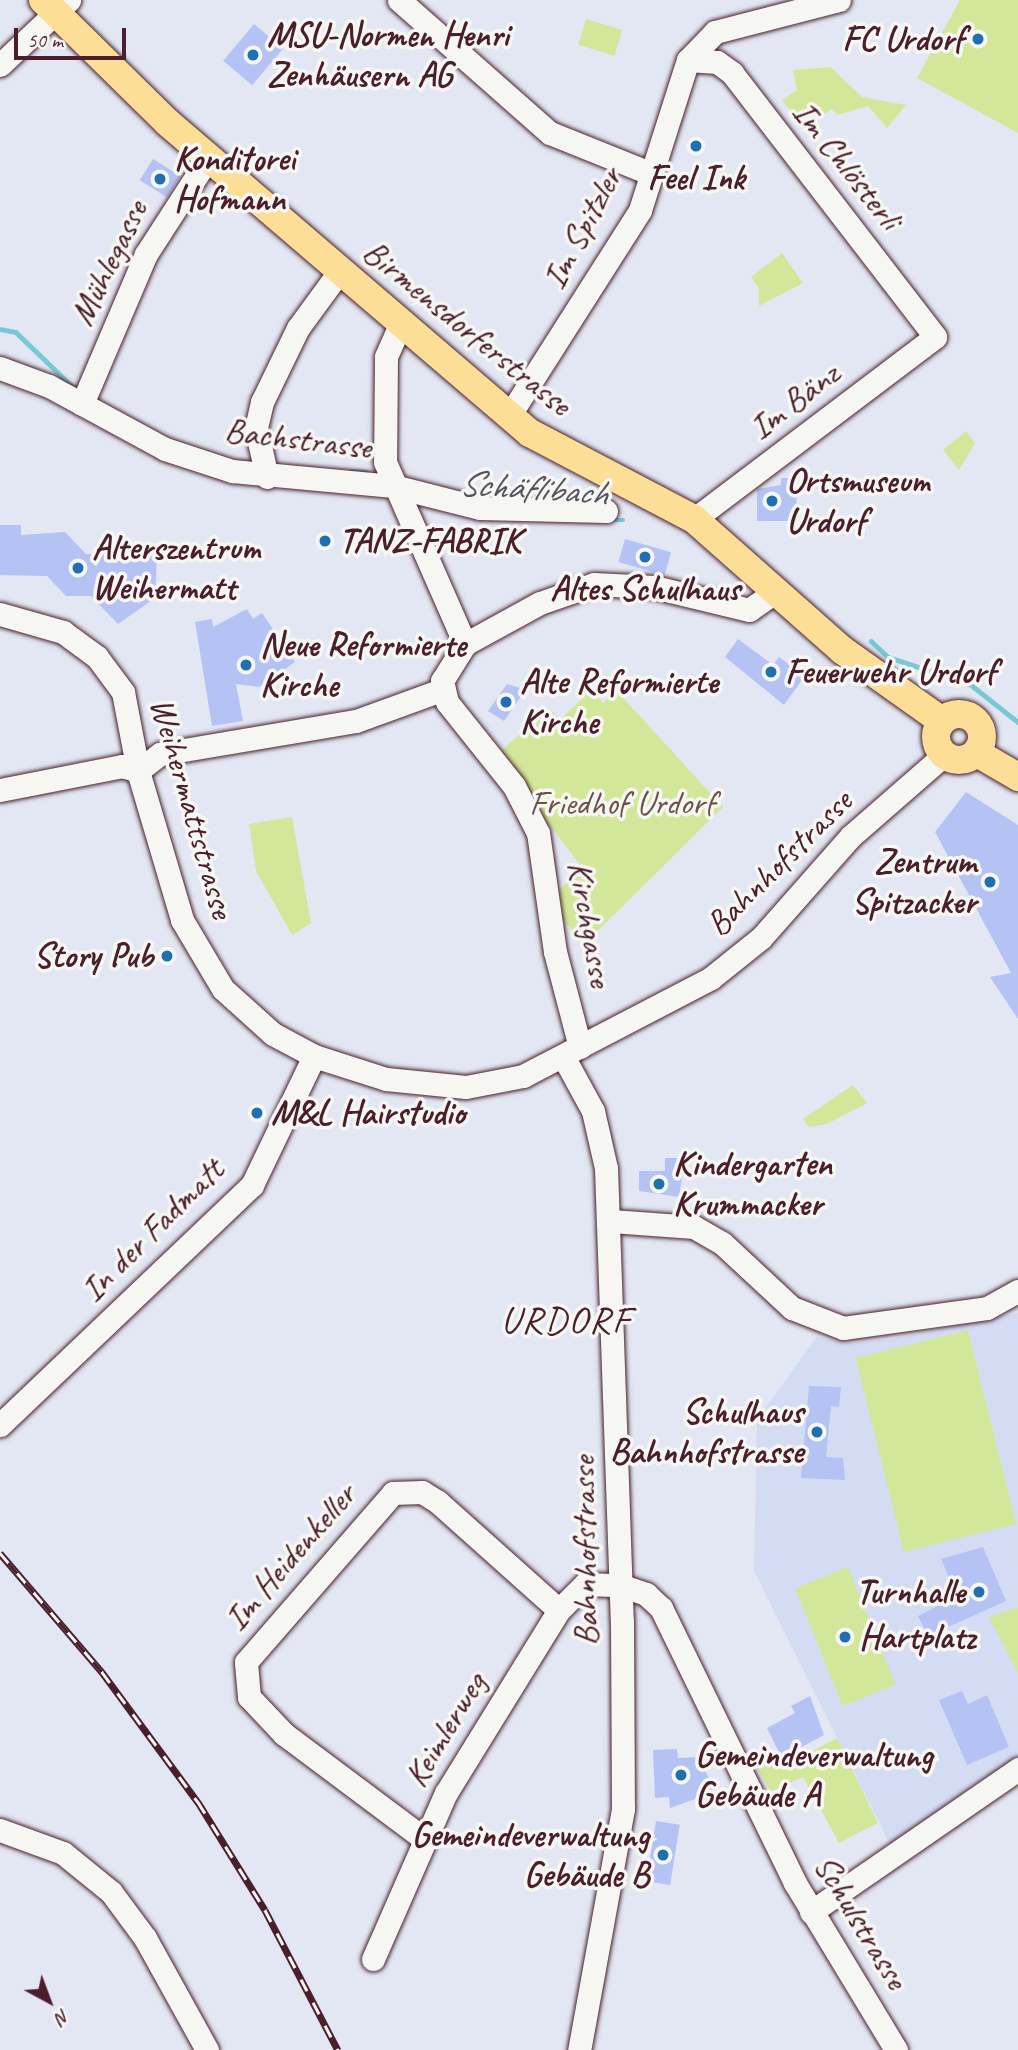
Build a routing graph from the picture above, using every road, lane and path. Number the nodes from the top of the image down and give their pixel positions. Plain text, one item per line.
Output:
1 (399, 0) edge
2 (839, 0) edge
3 (56, 5) edge
4 (688, 60) junction
5 (0, 65) edge
6 (208, 158) junction
7 (652, 174) junction
8 (339, 272) junction
9 (400, 325) junction
10 (936, 337) joint
11 (0, 368) edge
12 (85, 398) junction
13 (509, 416) junction
14 (267, 471) junction
15 (393, 486) junction
16 (606, 511) dead end
17 (694, 519) junction
18 (773, 593) junction
19 (0, 614) edge
20 (466, 644) junction
21 (441, 690) junction
22 (942, 721) junction
23 (977, 753) junction
24 (944, 755) junction
25 (138, 771) junction
26 (1018, 777) edge
27 (0, 790) edge
28 (572, 1051) junction
29 (314, 1056) junction
30 (611, 1221) junction
31 (1018, 1292) edge
32 (0, 1425) edge
33 (620, 1586) junction
34 (559, 1610) junction
35 (1018, 1769) edge
36 (0, 1830) edge
37 (423, 1838) junction
38 (811, 1912) junction
39 (373, 1959) dead end
40 (207, 2050) edge
41 (579, 2050) edge
42 (896, 2050) edge

1 - 7 street
2 - 4 street
3 - 5 street
3 - 6 main road, Birmensdorferstrasse
4 - 7 street, Im Spitzler
4 - 10 street, Im Chlösterli
6 - 8 main road, Birmensdorferstrasse
6 - 12 street, Mühlegasse
7 - 13 street, Im Spitzler
8 - 9 main road, Birmensdorferstrasse
8 - 14 street
9 - 13 main road, Birmensdorferstrasse
9 - 15 street
10 - 17 street, Im Bänz
11 - 12 street, Bachstrasse
12 - 14 street, Bachstrasse
13 - 17 main road, Birmensdorferstrasse
14 - 15 street, Bachstrasse
15 - 16 street, Bachstrasse
15 - 20 street
17 - 18 main road, Birmensdorferstrasse
18 - 20 street
18 - 22 main road, Birmensdorferstrasse
19 - 25 street, Weihermattstrasse
20 - 21 street
21 - 25 street
21 - 28 street, Kirchgasse
22 - 23 main road
22 - 24 main road
23 - 24 main road
23 - 26 main road
24 - 28 street, Bahnhofstrasse
25 - 27 street
25 - 29 street, Weihermattstrasse
28 - 29 street, Weihermattstrasse
28 - 30 street, Bahnhofstrasse
29 - 32 street, In der Fadmatt
30 - 31 street
30 - 33 street, Bahnhofstrasse
33 - 34 street, Keimlerweg
33 - 38 street, Schulstrasse
33 - 41 street, Bahnhofstrasse
34 - 37 street, Keimlerweg
34 - 37 street, Im Heidenkeller
35 - 38 street
36 - 40 street
37 - 39 street, Keimlerweg
38 - 42 street, Schulstrasse

